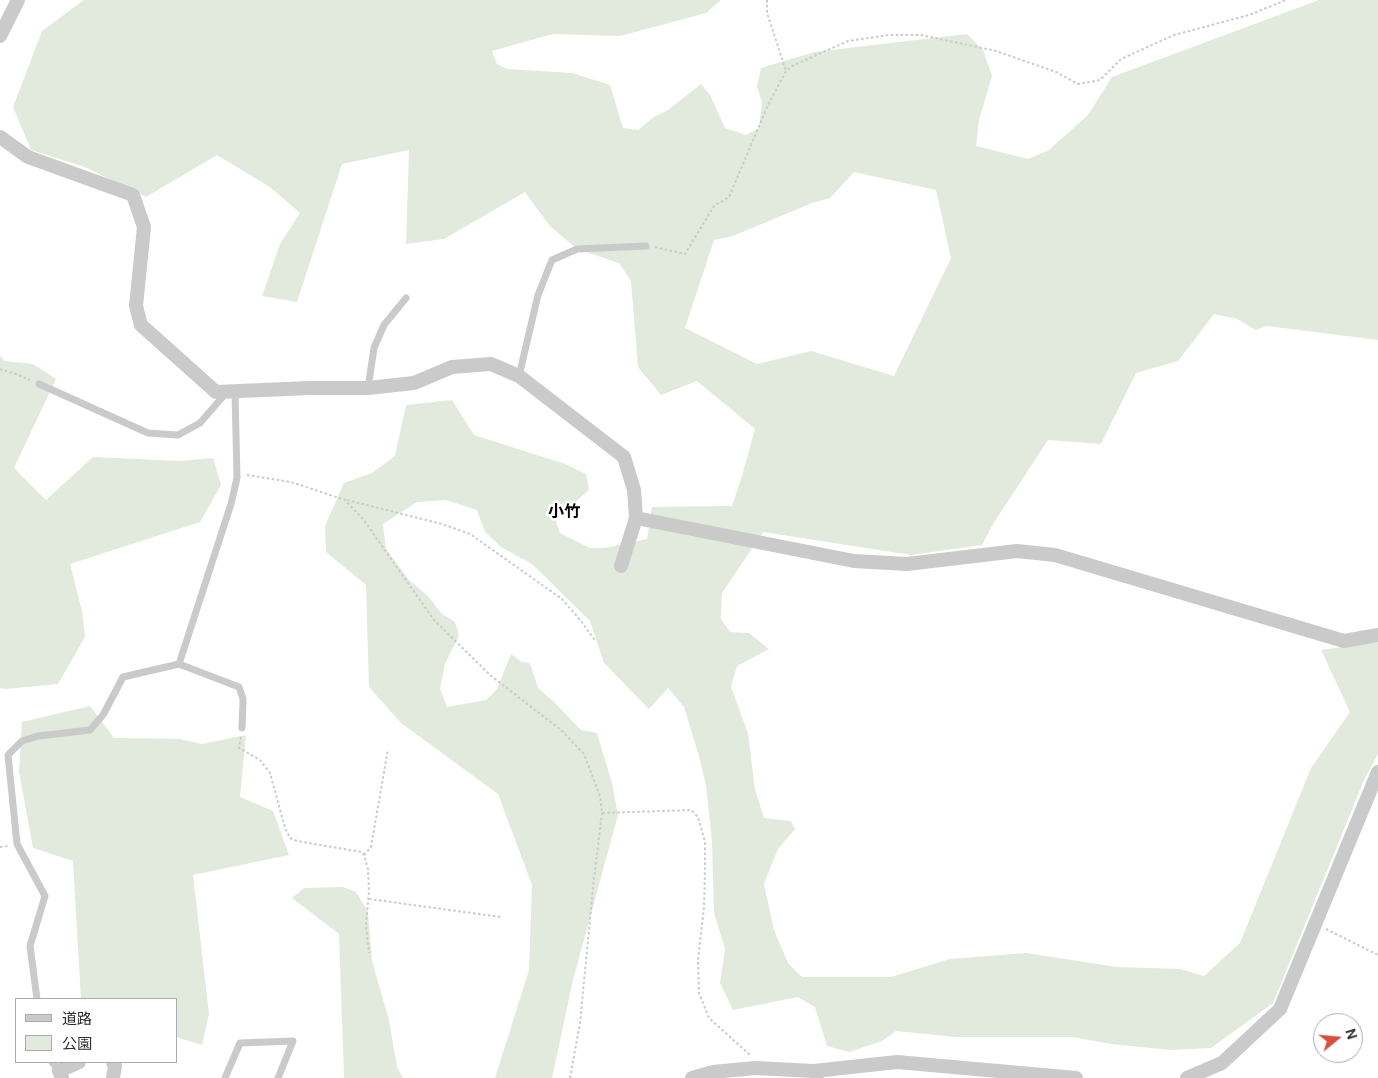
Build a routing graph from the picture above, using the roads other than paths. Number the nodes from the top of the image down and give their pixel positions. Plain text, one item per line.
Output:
1 (7, 0) edge
2 (18, 0) edge
3 (6, 21) junction
4 (0, 36) edge
5 (0, 137) edge
6 (646, 246) road end
7 (406, 298) dead end
8 (519, 376) junction
9 (38, 384) road end
10 (368, 388) junction
11 (231, 392) junction
12 (636, 518) junction
13 (621, 566) dead end
14 (1378, 635) edge
15 (179, 664) junction
16 (242, 728) road end
17 (1378, 772) edge
18 (37, 998) edge
19 (76, 1063) edge
20 (114, 1063) edge
21 (58, 1070) edge
22 (816, 1075) edge
23 (113, 1078) edge
24 (226, 1078) edge
25 (278, 1078) edge
26 (692, 1078) edge
27 (1076, 1078) edge
28 (1186, 1078) edge

1 - 3 street
2 - 3 street
3 - 4 street
5 - 11 street
6 - 8 lane
7 - 10 lane
8 - 10 street
8 - 12 street
9 - 11 lane
10 - 11 street
11 - 15 lane
12 - 13 street
12 - 14 street
15 - 16 lane
15 - 18 lane
17 - 28 street
19 - 21 street
20 - 23 street
22 - 26 street
22 - 27 street
24 - 25 lane

